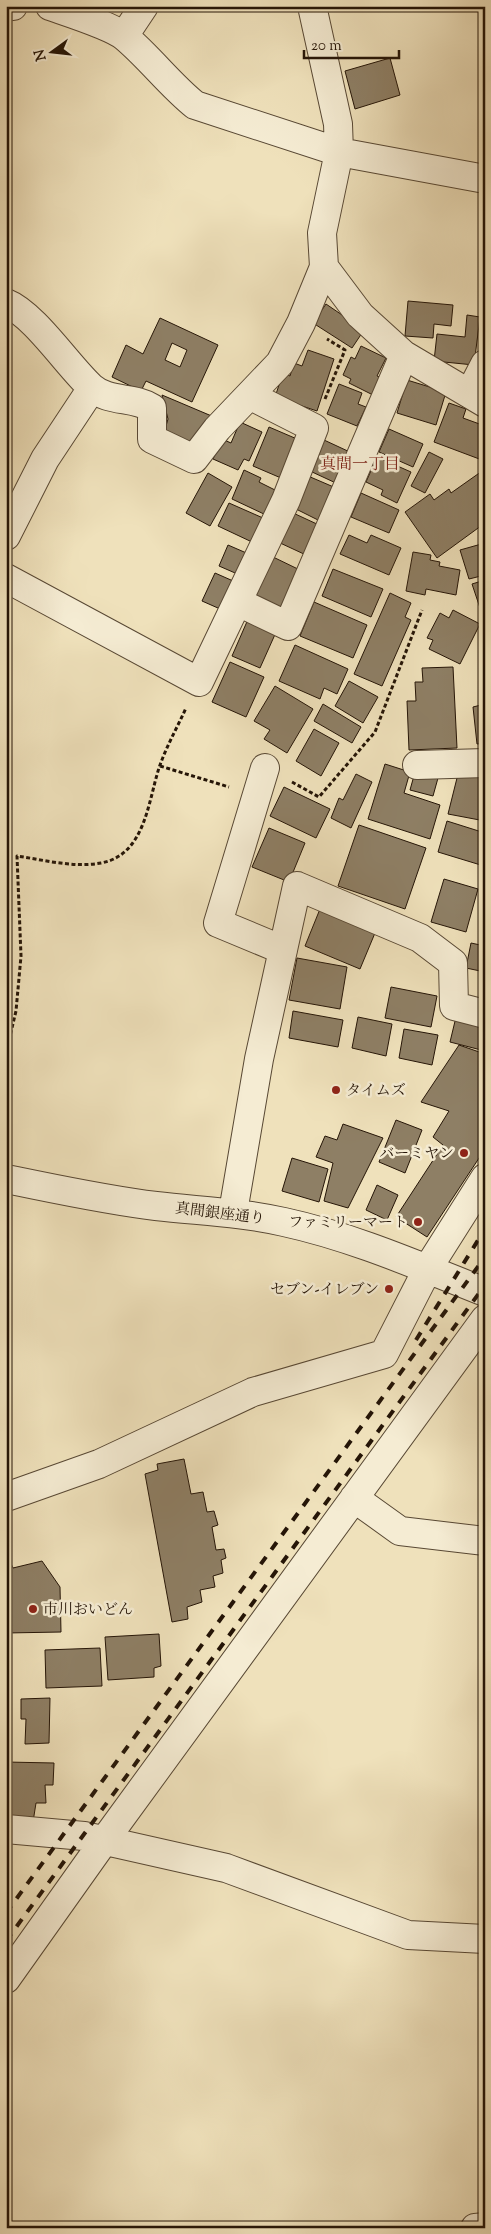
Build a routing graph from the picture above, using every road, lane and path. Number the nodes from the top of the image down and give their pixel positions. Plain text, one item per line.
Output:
1 (13, 6) edge
2 (50, 6) edge
3 (144, 6) edge
4 (312, 6) edge
5 (6, 8) edge
6 (124, 36) junction
7 (339, 152) junction
8 (485, 179) edge
9 (324, 267) junction
10 (6, 303) edge
11 (301, 323) junction
12 (404, 355) junction
13 (485, 364) edge
14 (92, 388) junction
15 (250, 396) junction
16 (477, 398) edge
17 (314, 428) junction
18 (6, 536) edge
19 (6, 578) edge
20 (238, 602) junction
21 (422, 610) dead end
22 (199, 682) junction
23 (485, 763) edge
24 (417, 765) dead end
25 (160, 766) junction
26 (265, 768) joint
27 (256, 796) junction
28 (283, 950) junction
29 (485, 1014) edge
30 (6, 1052) edge
31 (485, 1178) edge
32 (6, 1179) edge
33 (234, 1212) junction
34 (428, 1268) junction
35 (485, 1292) edge
36 (485, 1319) edge
37 (6, 1497) edge
38 (354, 1498) junction
39 (485, 1541) edge
40 (6, 1829) edge
41 (104, 1841) junction
42 (485, 1939) edge
43 (6, 1979) edge
44 (485, 2227) edge
45 (475, 2228) edge

1 - 5 street
2 - 6 street
3 - 6 street
4 - 7 street
6 - 7 street
7 - 8 street
7 - 9 street
9 - 11 street
9 - 12 street
10 - 14 street
11 - 15 street
11 - 17 path
12 - 16 street
12 - 20 street
13 - 16 street
14 - 15 street
14 - 18 street
15 - 17 street
17 - 20 street
19 - 22 street
20 - 22 street
21 - 26 path
22 - 25 path
23 - 24 street
25 - 27 path
25 - 30 path
26 - 27 street
27 - 28 street
28 - 29 street
28 - 33 street
31 - 34 street
32 - 33 street, 真間銀座通り
33 - 34 street, 真間銀座通り
34 - 35 street, 真間銀座通り
34 - 37 street
36 - 38 street
38 - 39 street
38 - 41 street
40 - 41 street
41 - 42 street
41 - 43 street
44 - 45 street

